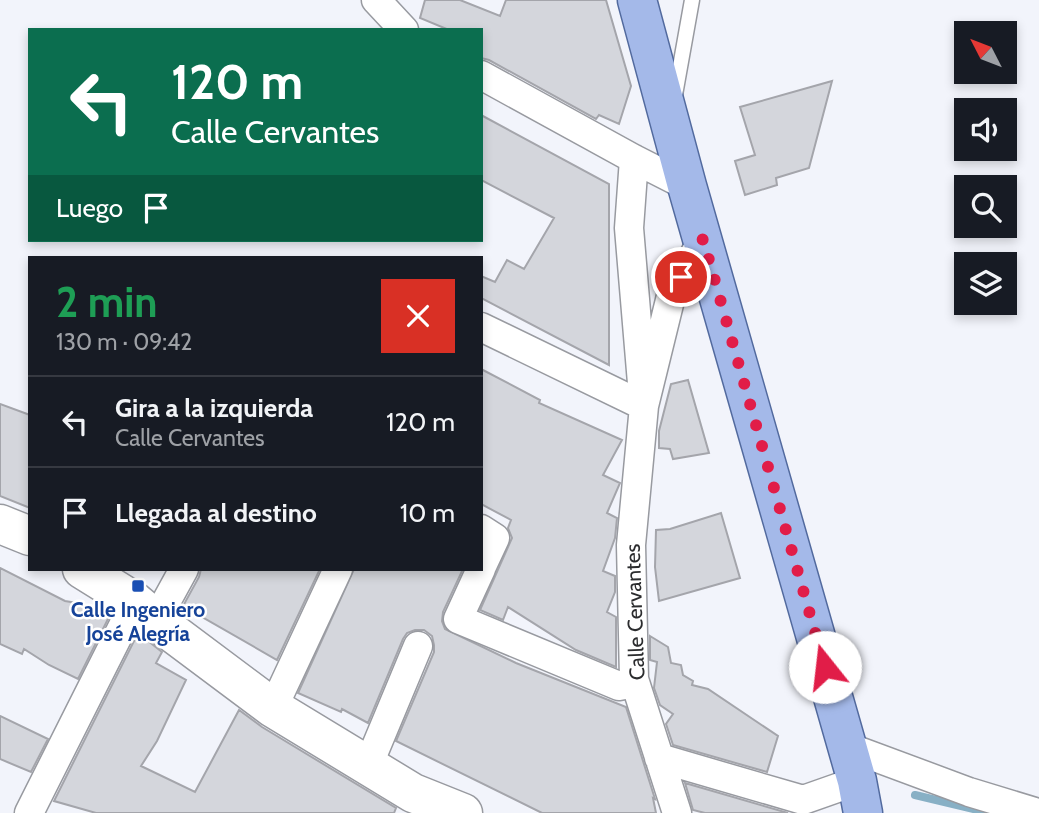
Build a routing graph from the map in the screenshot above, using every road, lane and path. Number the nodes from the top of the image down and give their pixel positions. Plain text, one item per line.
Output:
1 (376, 0) edge
2 (637, 0) edge
3 (692, 0) edge
4 (402, 28) edge
5 (483, 76) edge
6 (670, 121) junction
7 (634, 159) junction
8 (687, 186) junction
9 (703, 239) junction
10 (483, 328) edge
11 (644, 406) junction
12 (0, 524) edge
13 (483, 530) edge
14 (28, 535) edge
15 (483, 564) edge
16 (85, 571) edge
17 (182, 571) edge
18 (337, 571) edge
19 (480, 571) edge
20 (145, 611) junction
21 (418, 646) dead end
22 (635, 682) junction
23 (273, 708) junction
24 (659, 758) junction
25 (368, 766) junction
26 (860, 789) edge
27 (407, 803) edge
28 (29, 813) edge
29 (463, 813) edge
30 (677, 813) edge
31 (1038, 813) edge

1 - 4 street
2 - 6 main road
3 - 6 lane
5 - 7 street
6 - 8 main road
7 - 8 street
7 - 11 street, Calle Cervantes
8 - 9 main road
9 - 11 street, Calle Cervantes
9 - 26 main road
10 - 11 street
11 - 22 street, Calle Cervantes
12 - 14 street
13 - 15 street
16 - 20 street
17 - 20 street
18 - 23 street
19 - 22 street
20 - 23 street
20 - 28 street
21 - 25 street
22 - 24 street, Calle Cervantes
23 - 25 street
24 - 26 street
24 - 30 street, Calle Cervantes
25 - 27 street
26 - 31 street
27 - 29 street

